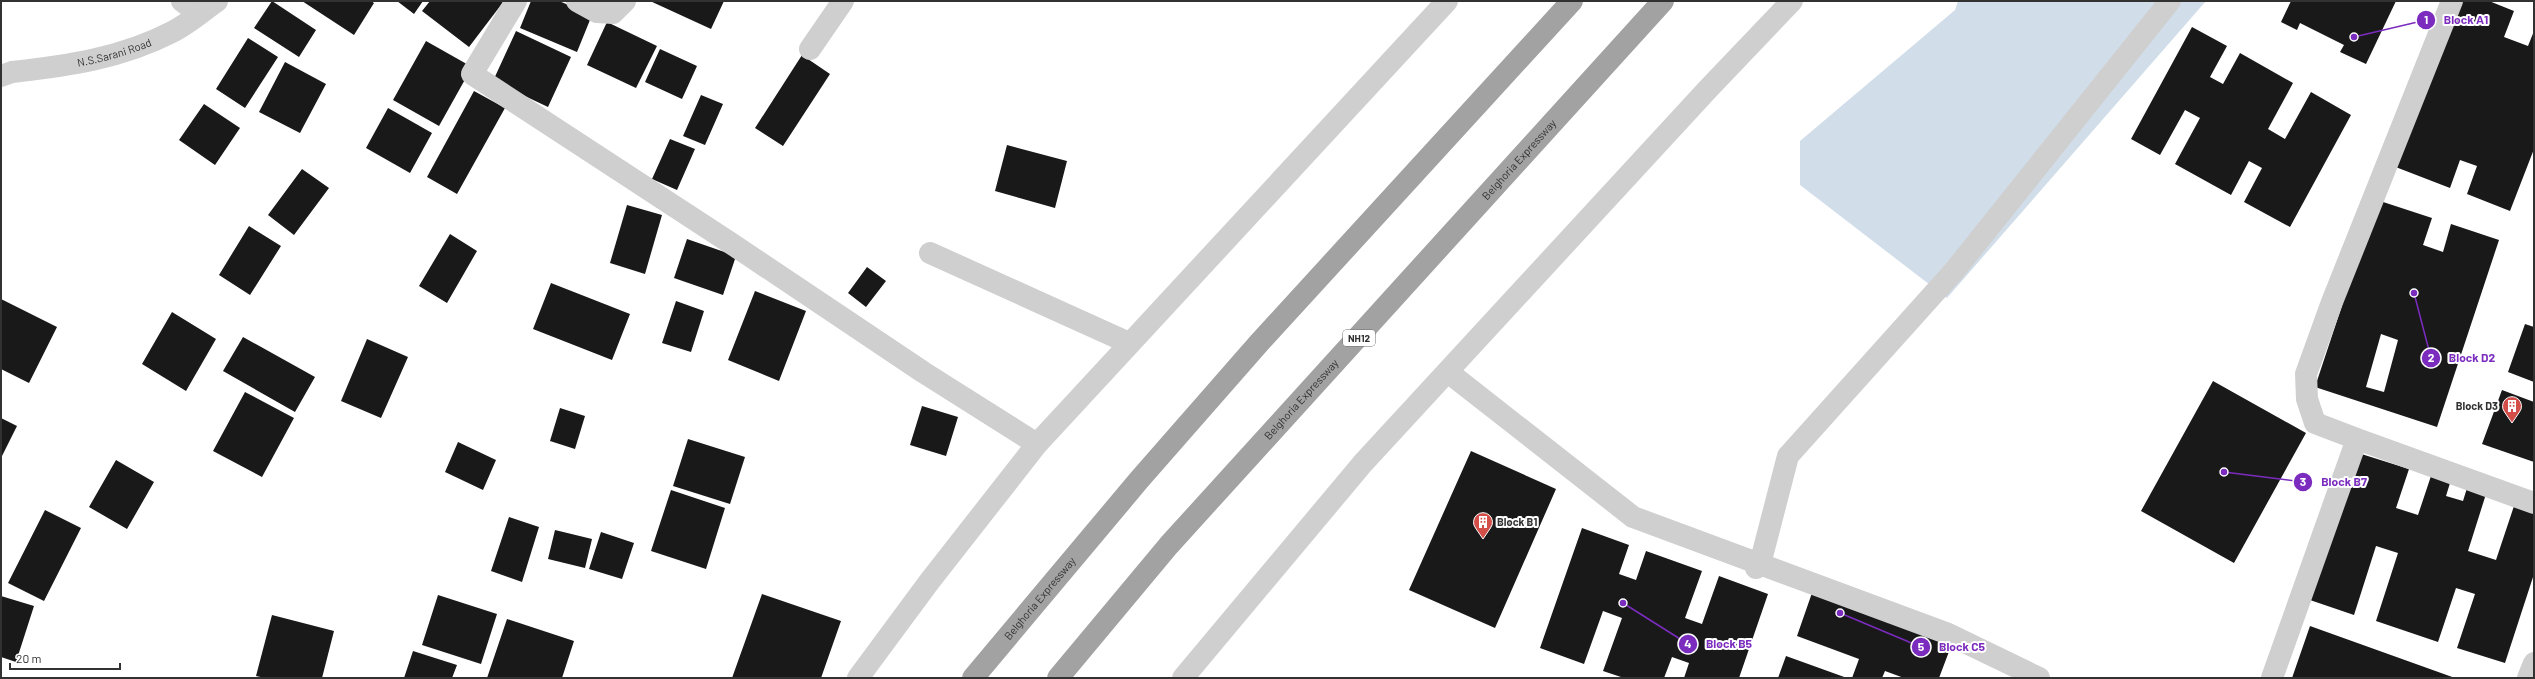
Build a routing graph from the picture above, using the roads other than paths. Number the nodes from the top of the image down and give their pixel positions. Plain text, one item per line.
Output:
1 (182, 1) edge
2 (217, 1) edge
3 (516, 1) edge
4 (577, 1) edge
5 (625, 1) edge
6 (843, 1) edge
7 (1447, 1) edge
8 (1572, 1) edge
9 (1663, 1) edge
10 (1792, 1) edge
11 (2170, 1) edge
12 (2452, 1) edge
13 (199, 14) junction
14 (810, 49) dead end
15 (1, 76) edge
16 (930, 253) dead end
17 (1129, 343) junction
18 (1448, 372) junction
19 (2357, 439) junction
20 (1037, 444) junction
21 (2534, 503) edge
22 (1758, 566) junction
23 (2534, 663) edge
24 (858, 678) edge
25 (973, 678) edge
26 (1058, 678) edge
27 (1183, 678) edge
28 (2039, 678) edge
29 (2272, 678) edge
30 (2528, 678) edge

1 - 13 street
2 - 13 street, N.S.Sarani Road
3 - 20 street
4 - 5 street
6 - 14 street
7 - 17 street
8 - 25 highway, Belghoria Expressway
9 - 26 highway, Belghoria Expressway / NH12
10 - 18 street
11 - 22 street
12 - 19 street
13 - 15 street, N.S.Sarani Road
16 - 17 street
17 - 20 street
18 - 22 street
18 - 27 street
19 - 21 street
19 - 29 street
20 - 24 street
22 - 28 street
23 - 30 street

